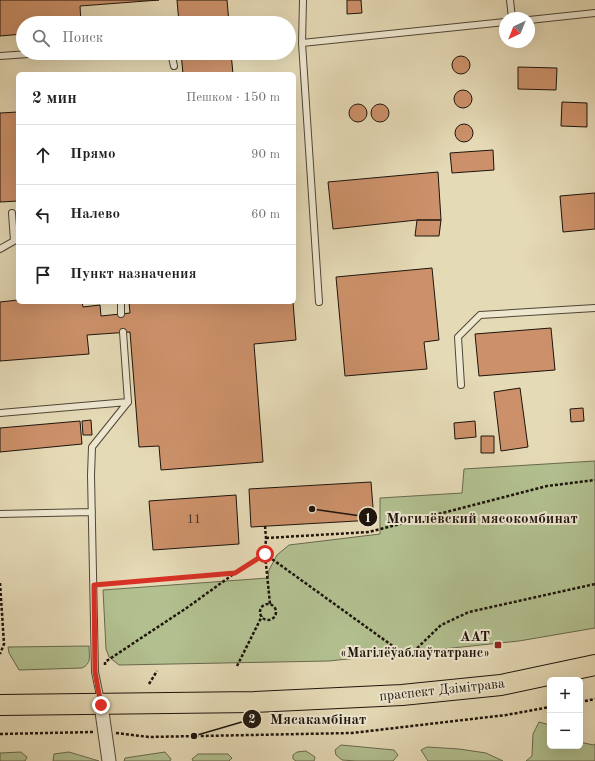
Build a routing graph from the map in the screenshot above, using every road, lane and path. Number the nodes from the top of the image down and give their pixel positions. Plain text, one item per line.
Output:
1 (303, 0) edge
2 (510, 0) edge
3 (511, 12) edge
4 (595, 13) edge
5 (535, 19) edge
6 (499, 23) edge
7 (302, 43) junction
8 (16, 55) edge
9 (0, 56) edge
10 (173, 60) edge
11 (174, 66) dead end
12 (12, 213) dead end
13 (0, 250) edge
14 (319, 302) dead end
15 (121, 304) edge
16 (595, 308) edge
17 (121, 314) dead end
18 (123, 332) dead end
19 (461, 385) dead end
20 (128, 402) junction
21 (0, 413) edge
22 (595, 480) edge
23 (92, 512) junction
24 (0, 514) edge
25 (265, 526) dead end
26 (266, 538) junction
27 (265, 554) junction
28 (235, 573) junction
29 (0, 583) edge
30 (595, 584) edge
31 (94, 585) junction
32 (270, 604) junction
33 (262, 616) junction
34 (0, 654) edge
35 (237, 666) dead end
36 (595, 666) edge
37 (105, 668) dead end
38 (157, 671) dead end
39 (149, 684) dead end
40 (595, 699) edge
41 (583, 701) edge
42 (0, 705) edge
43 (101, 705) junction
44 (547, 708) edge
45 (105, 731) junction
46 (0, 734) edge
47 (110, 761) edge

1 - 7 lane
2 - 3 lane
4 - 5 lane
6 - 7 lane
7 - 14 lane
8 - 9 lane
10 - 11 lane
12 - 13 lane
15 - 17 lane
16 - 19 lane
18 - 20 lane
20 - 21 lane
20 - 23 lane
22 - 26 path
23 - 24 lane
23 - 31 lane
25 - 26 path
26 - 27 path
27 - 28 path
27 - 30 path
27 - 32 path
28 - 31 path
28 - 37 path
29 - 34 path
31 - 43 lane
32 - 33 path
32 - 33 path
33 - 35 path
36 - 43 main road, праспект Дзімітрава
38 - 39 path
40 - 41 path
42 - 43 main road, праспект Дзімітрава
43 - 45 street
44 - 45 path
45 - 46 path
45 - 47 street

